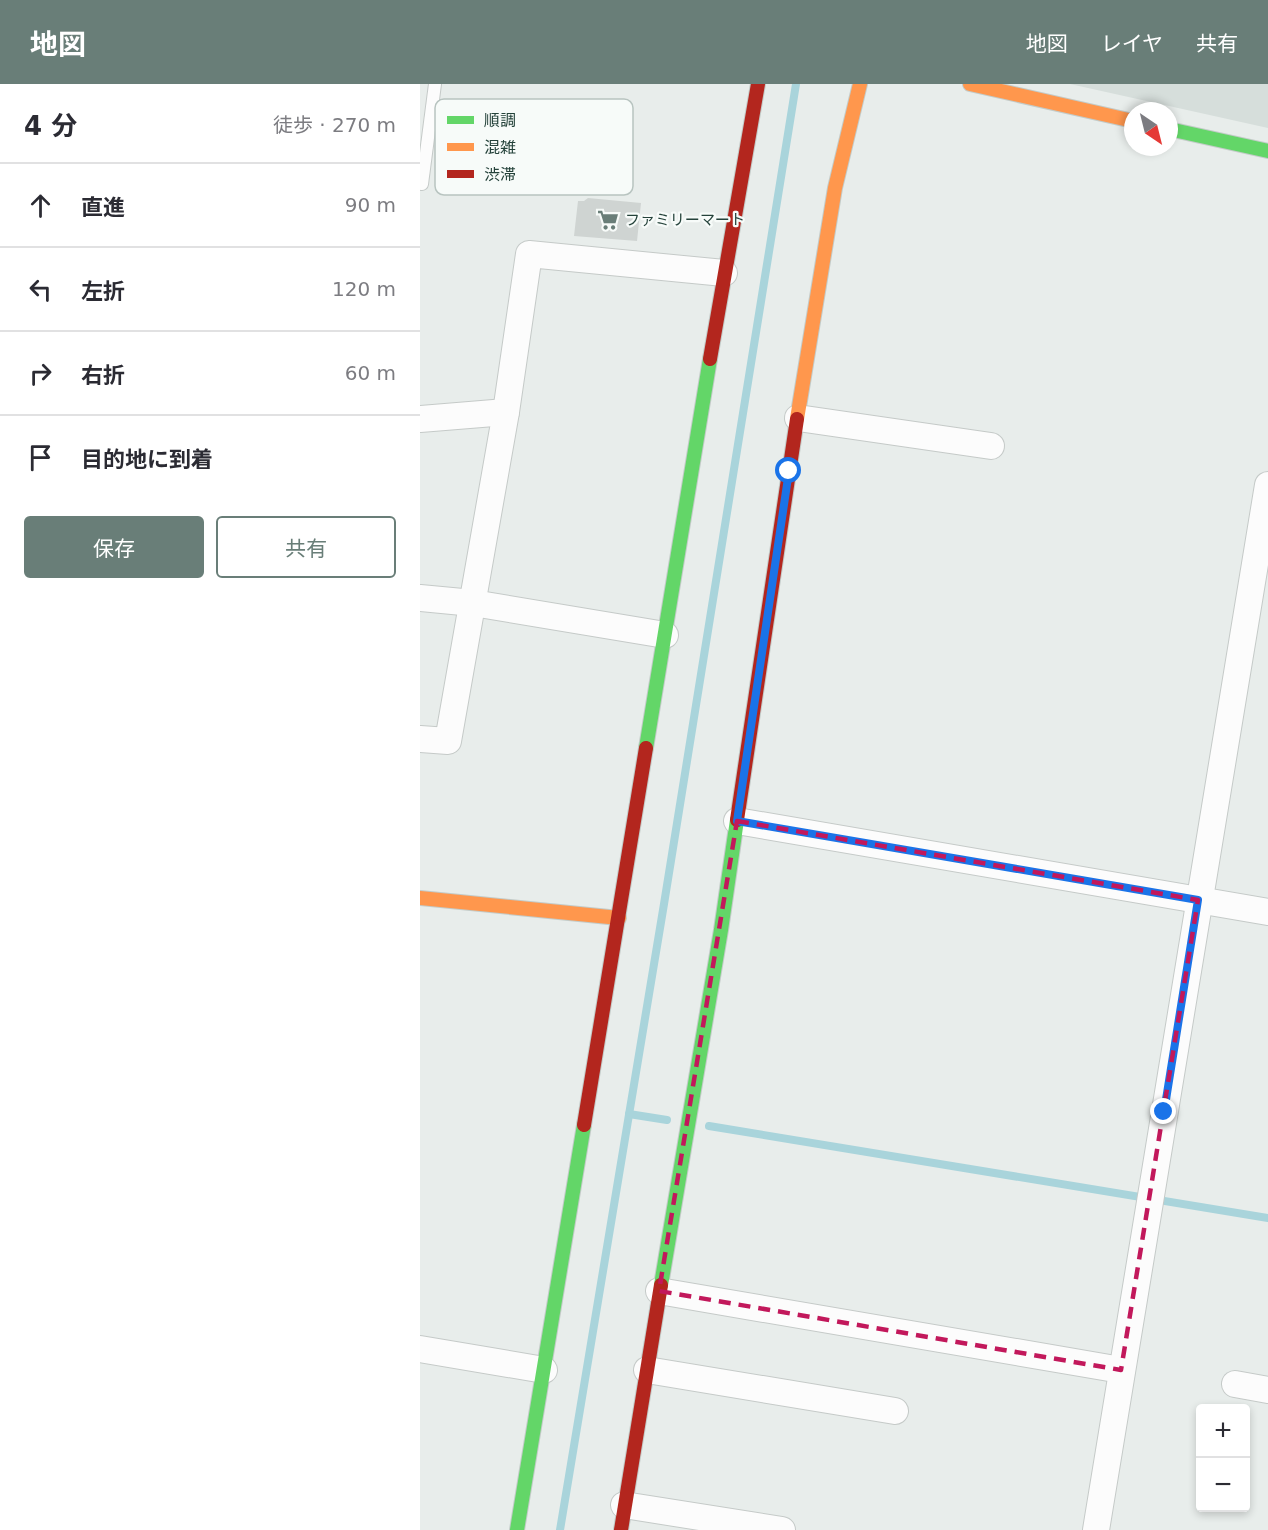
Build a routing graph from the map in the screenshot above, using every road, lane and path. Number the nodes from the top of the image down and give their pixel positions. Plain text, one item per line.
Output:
1 (435, 84) edge
2 (758, 84) edge
3 (860, 84) edge
4 (970, 84) edge
5 (1124, 119) edge
6 (1178, 131) edge
7 (1268, 151) edge
8 (422, 184) dead end
9 (724, 273) junction
10 (506, 412) junction
11 (798, 418) junction
12 (420, 420) edge
13 (991, 446) dead end
14 (1268, 485) edge
15 (420, 598) edge
16 (472, 603) junction
17 (665, 635) junction
18 (420, 739) edge
19 (737, 821) junction
20 (420, 898) edge
21 (1198, 900) junction
22 (1268, 912) edge
23 (619, 918) junction
24 (659, 1291) junction
25 (420, 1349) edge
26 (544, 1370) junction
27 (647, 1370) junction
28 (1121, 1370) junction
29 (1236, 1384) dead end
30 (1268, 1390) edge
31 (895, 1411) dead end
32 (622, 1517) edge
33 (517, 1530) edge
34 (782, 1530) edge
35 (1096, 1530) edge

1 - 8 lane
2 - 9 street
3 - 11 street
4 - 5 street
6 - 7 street
9 - 10 street
9 - 17 street
10 - 12 street
10 - 16 street
11 - 13 street
11 - 19 street
14 - 21 street
15 - 16 street
16 - 17 street
16 - 18 street
17 - 23 street
19 - 21 street
19 - 24 street
20 - 23 street
21 - 22 street
21 - 28 street
23 - 26 street
24 - 27 street
24 - 28 street
25 - 26 street
26 - 33 street
27 - 31 street
27 - 32 street
28 - 35 street
29 - 30 street
32 - 34 street

